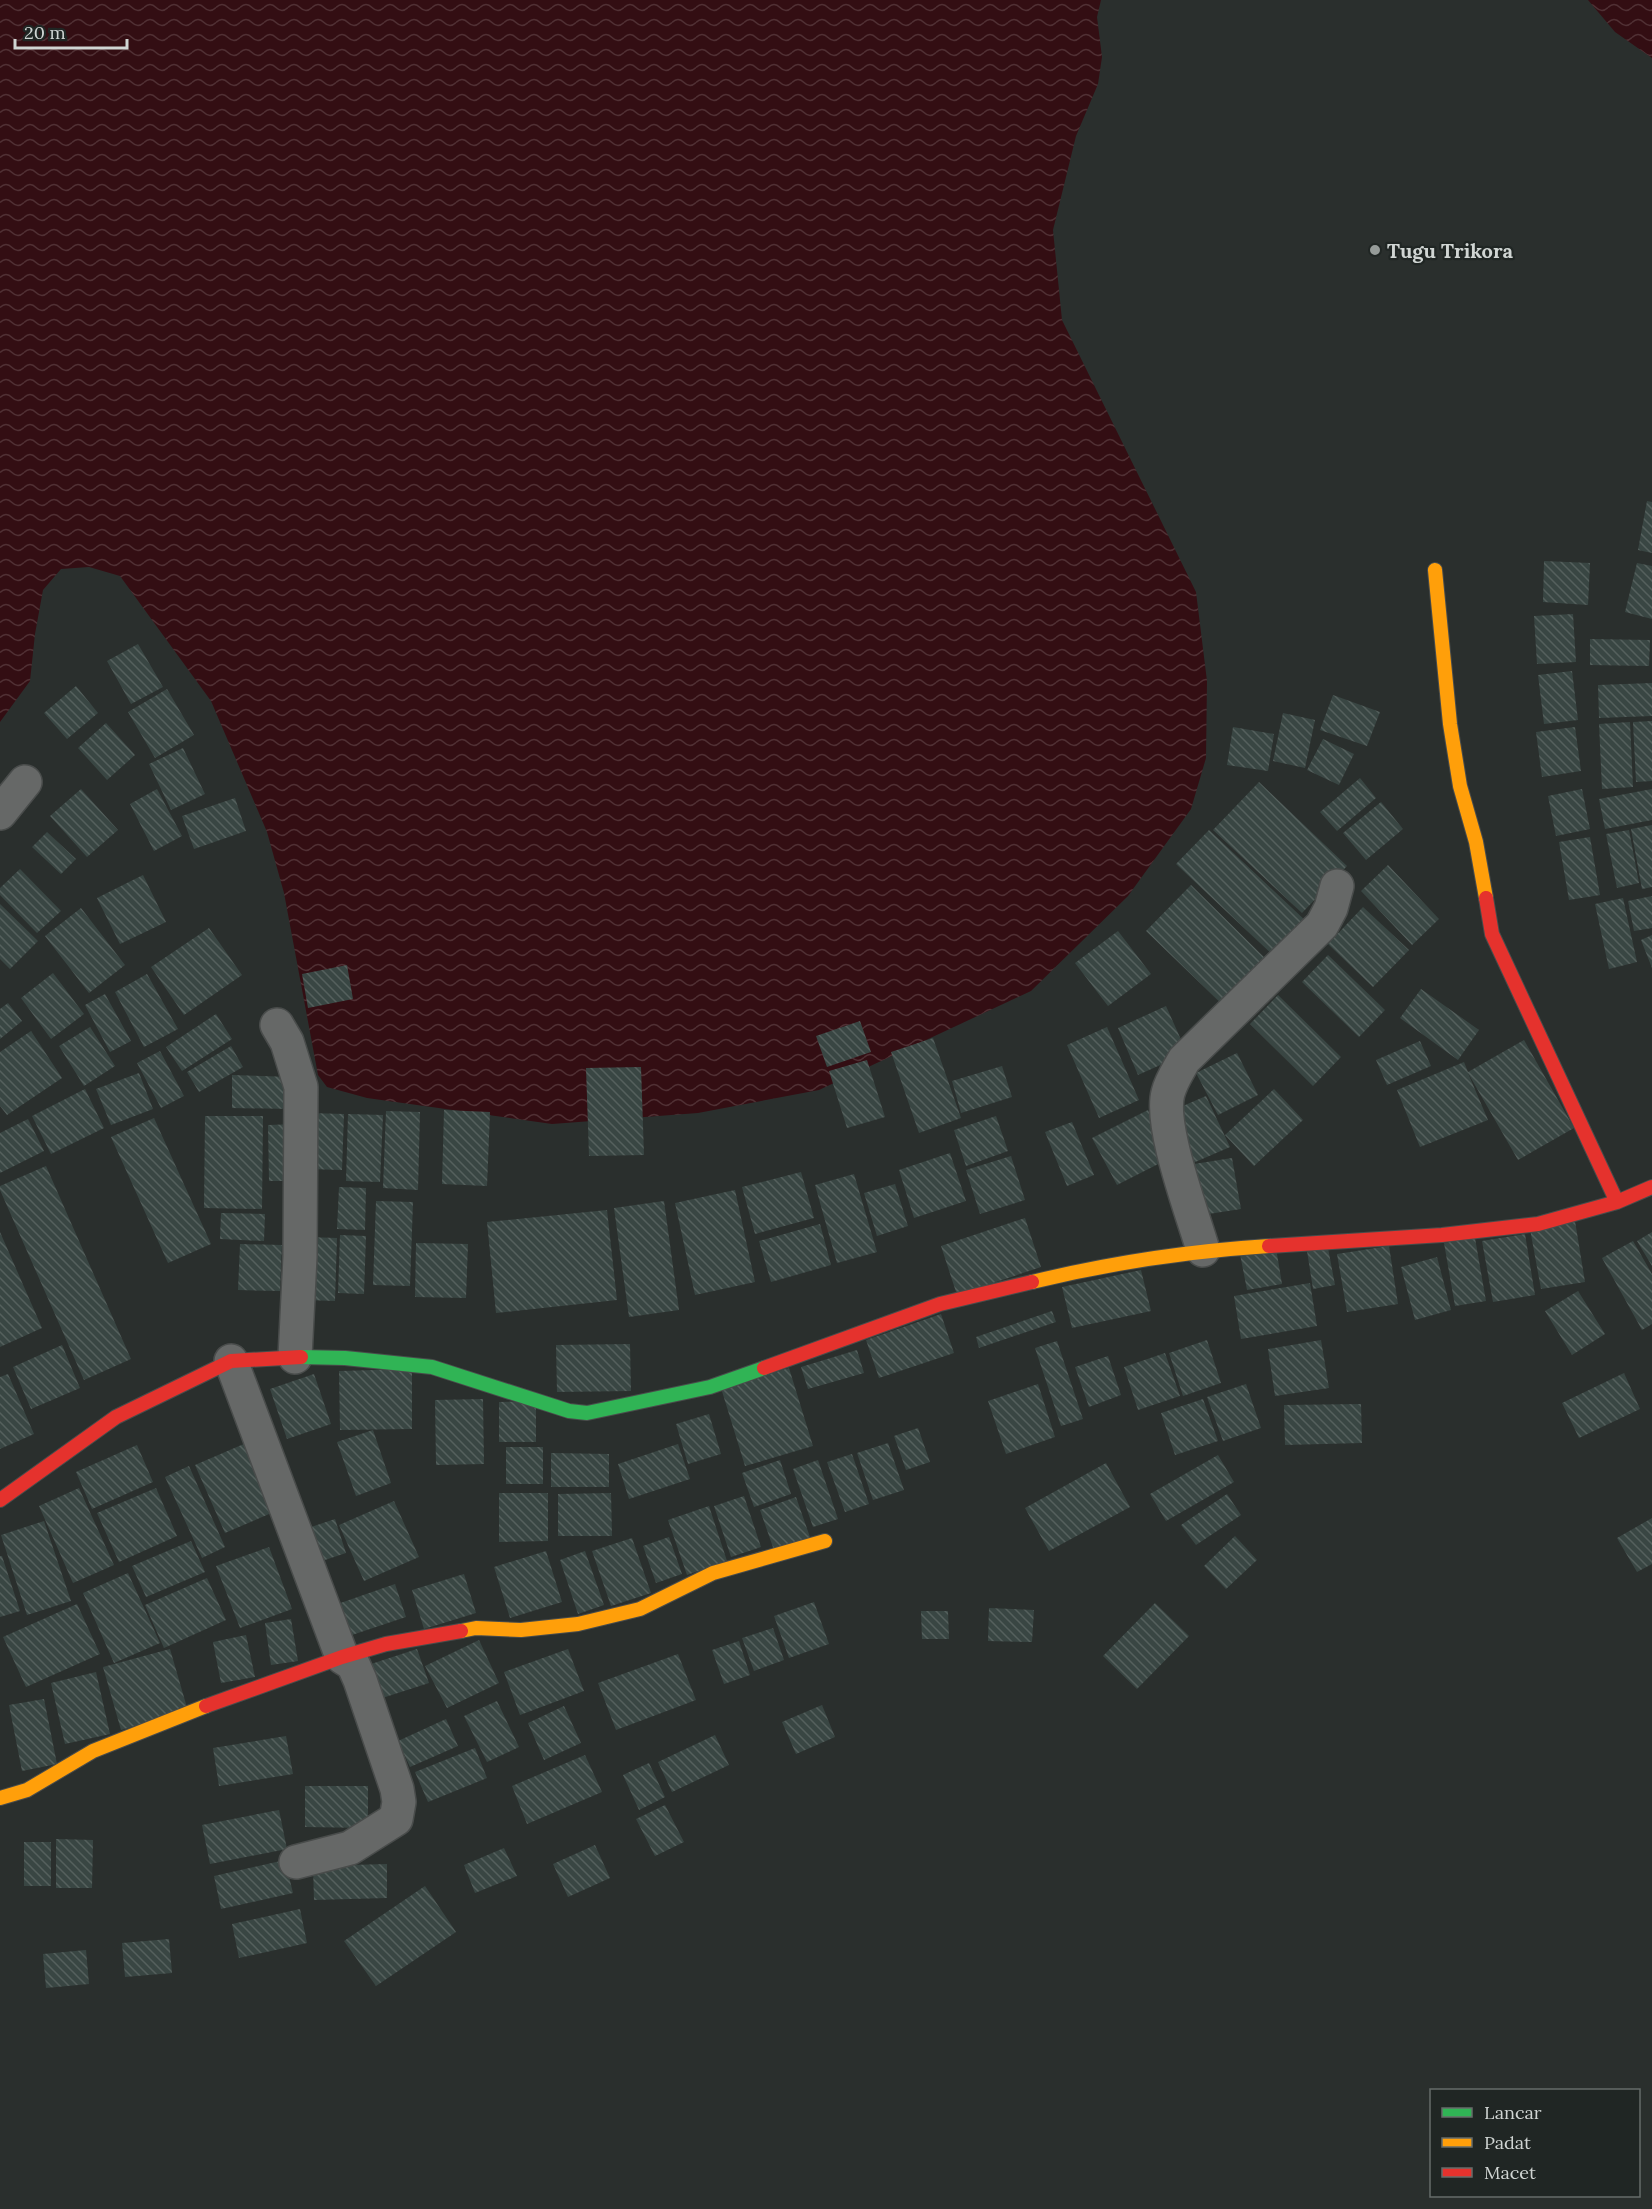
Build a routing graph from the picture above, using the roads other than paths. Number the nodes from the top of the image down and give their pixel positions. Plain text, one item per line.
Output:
1 (1435, 570) dead end
2 (25, 782) dead end
3 (0, 813) edge
4 (1336, 886) dead end
5 (277, 1025) dead end
6 (1652, 1187) edge
7 (1617, 1202) junction
8 (1203, 1250) junction
9 (295, 1357) junction
10 (231, 1361) junction
11 (0, 1500) edge
12 (825, 1541) dead end
13 (342, 1657) junction
14 (0, 1798) edge
15 (296, 1862) dead end

1 - 7 street
2 - 3 street
4 - 8 street
5 - 9 street
6 - 7 street
7 - 8 street
8 - 9 street
9 - 10 street
10 - 11 street
10 - 13 street
12 - 13 street
13 - 14 street
13 - 15 street

